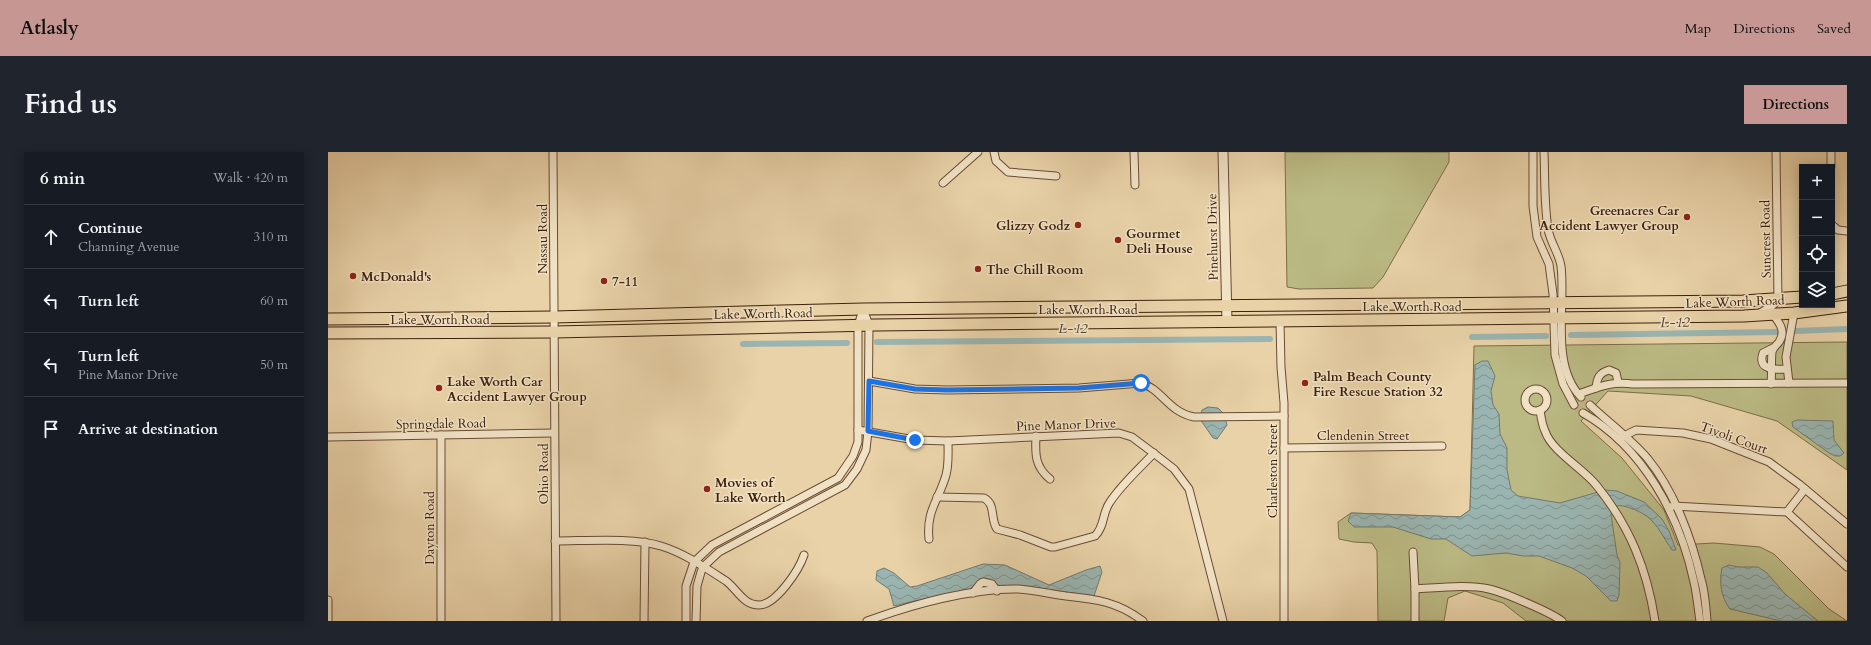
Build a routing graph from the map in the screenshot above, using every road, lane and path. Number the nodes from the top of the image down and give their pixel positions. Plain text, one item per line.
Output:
1 (553, 152) edge
2 (978, 152) edge
3 (994, 152) edge
4 (1134, 152) edge
5 (1223, 152) edge
6 (1533, 152) edge
7 (1544, 152) edge
8 (1776, 152) edge
9 (1831, 152) edge
10 (1831, 164) edge
11 (1056, 176) dead end
12 (943, 184) dead end
13 (1135, 185) dead end
14 (1835, 228) edge
15 (1847, 231) edge
16 (1847, 291) edge
17 (1835, 293) edge
18 (1799, 297) edge
19 (1778, 300) junction
20 (1558, 303) junction
21 (1847, 306) edge
22 (1227, 307) junction
23 (1102, 308) junction
24 (863, 309) junction
25 (822, 310) junction
26 (1794, 313) junction
27 (1773, 315) junction
28 (1757, 316) junction
29 (328, 319) edge
30 (1557, 319) junction
31 (1280, 321) junction
32 (1227, 322) junction
33 (1074, 324) junction
34 (554, 325) junction
35 (864, 325) junction
36 (733, 328) junction
37 (328, 334) edge
38 (1773, 348) junction
39 (1787, 369) junction
40 (1772, 370) junction
41 (1567, 371) junction
42 (1560, 374) junction
43 (869, 381) junction
44 (1618, 382) junction
45 (1789, 383) junction
46 (1847, 383) edge
47 (1771, 384) junction
48 (1596, 388) junction
49 (1574, 405) tunnel mouth
50 (1590, 405) tunnel mouth
51 (1540, 410) dead end
52 (1583, 413) tunnel mouth
53 (1284, 416) junction
54 (858, 430) junction
55 (868, 431) junction
56 (554, 433) junction
57 (440, 435) junction
58 (1626, 435) junction
59 (1036, 436) junction
60 (328, 437) edge
61 (1618, 439) junction
62 (948, 441) junction
63 (1442, 446) dead end
64 (1284, 448) junction
65 (1154, 453) junction
66 (1050, 479) dead end
67 (1805, 489) junction
68 (937, 497) junction
69 (1666, 505) junction
70 (1676, 506) junction
71 (1787, 512) junction
72 (1847, 524) edge
73 (929, 539) dead end
74 (555, 540) junction
75 (645, 542) junction
76 (1413, 552) dead end
77 (804, 555) dead end
78 (694, 562) junction
79 (703, 567) junction
80 (1847, 567) edge
81 (1415, 589) junction
82 (328, 600) edge
83 (328, 621) edge
84 (441, 621) edge
85 (556, 621) edge
86 (644, 621) edge
87 (686, 621) edge
88 (696, 621) edge
89 (867, 621) edge
90 (1143, 621) edge
91 (1223, 621) edge
92 (1284, 621) edge
93 (1415, 621) edge
94 (1562, 621) edge
95 (1655, 621) edge
96 (1700, 621) edge
97 (1708, 621) edge

1 - 34 street, Nassau Road
2 - 12 street
3 - 11 street
4 - 13 street
5 - 22 street, Pinehurst Drive
6 - 20 street
7 - 20 street
8 - 19 street, Suncrest Road
9 - 10 street
14 - 15 street
16 - 17 main road
18 - 19 main road, Lake Worth Road
19 - 20 main road, Lake Worth Road
19 - 28 street
20 - 22 main road, Lake Worth Road
20 - 30 street
21 - 26 main road, Lake Worth Road
22 - 23 main road, Lake Worth Road
22 - 32 street, Pinehurst Drive
23 - 24 main road, Lake Worth Road
23 - 33 main road
24 - 25 main road, Lake Worth Road
24 - 35 street
25 - 34 main road, Lake Worth Road
25 - 36 main road
26 - 27 main road, Lake Worth Road
26 - 39 street
27 - 28 main road, Lake Worth Road
27 - 38 street
28 - 30 main road, Lake Worth Road
29 - 34 main road, Lake Worth Road
30 - 31 main road, Lake Worth Road
30 - 41 street
30 - 42 street
31 - 32 main road, Lake Worth Road
31 - 53 street, Charleston Street
32 - 33 main road, Lake Worth Road
33 - 35 main road, Lake Worth Road
34 - 36 main road, Lake Worth Road
34 - 37 main road, Lake Worth Road
34 - 56 street, Ohio Road
35 - 36 main road, Lake Worth Road
35 - 43 street
35 - 54 street
38 - 40 street
38 - 40 street
39 - 40 street
39 - 45 street
40 - 47 street
41 - 42 street
41 - 48 street
42 - 49 street
43 - 53 street
43 - 55 street
44 - 47 street
44 - 48 street
44 - 48 street
45 - 46 street
45 - 47 street
50 - 58 street
51 - 95 street
52 - 61 street
53 - 64 street, Charleston Street
54 - 55 street, Pine Manor Drive
54 - 78 street
55 - 62 street, Pine Manor Drive
55 - 79 street
56 - 57 street, Springdale Road
56 - 74 street, Ohio Road
57 - 60 street, Springdale Road
57 - 84 street, Dayton Road
58 - 61 street, Tivoli Court
58 - 67 street, Tivoli Court
58 - 70 street
59 - 62 street, Pine Manor Drive
59 - 65 street, Pine Manor Drive
59 - 66 street
61 - 69 street
62 - 68 street
63 - 64 street, Clendenin Street
64 - 92 street, Charleston Street
65 - 68 street
65 - 91 street, Pine Manor Drive
67 - 71 street
67 - 72 street, Tivoli Court
68 - 73 street
69 - 70 street
69 - 96 street
70 - 71 street
70 - 97 street
71 - 80 street
74 - 75 street
74 - 85 street, Ohio Road
75 - 78 street
75 - 86 street
76 - 81 street
77 - 79 street
78 - 79 street
78 - 87 street
79 - 88 street
81 - 93 street
81 - 94 street
82 - 83 street
89 - 90 street

